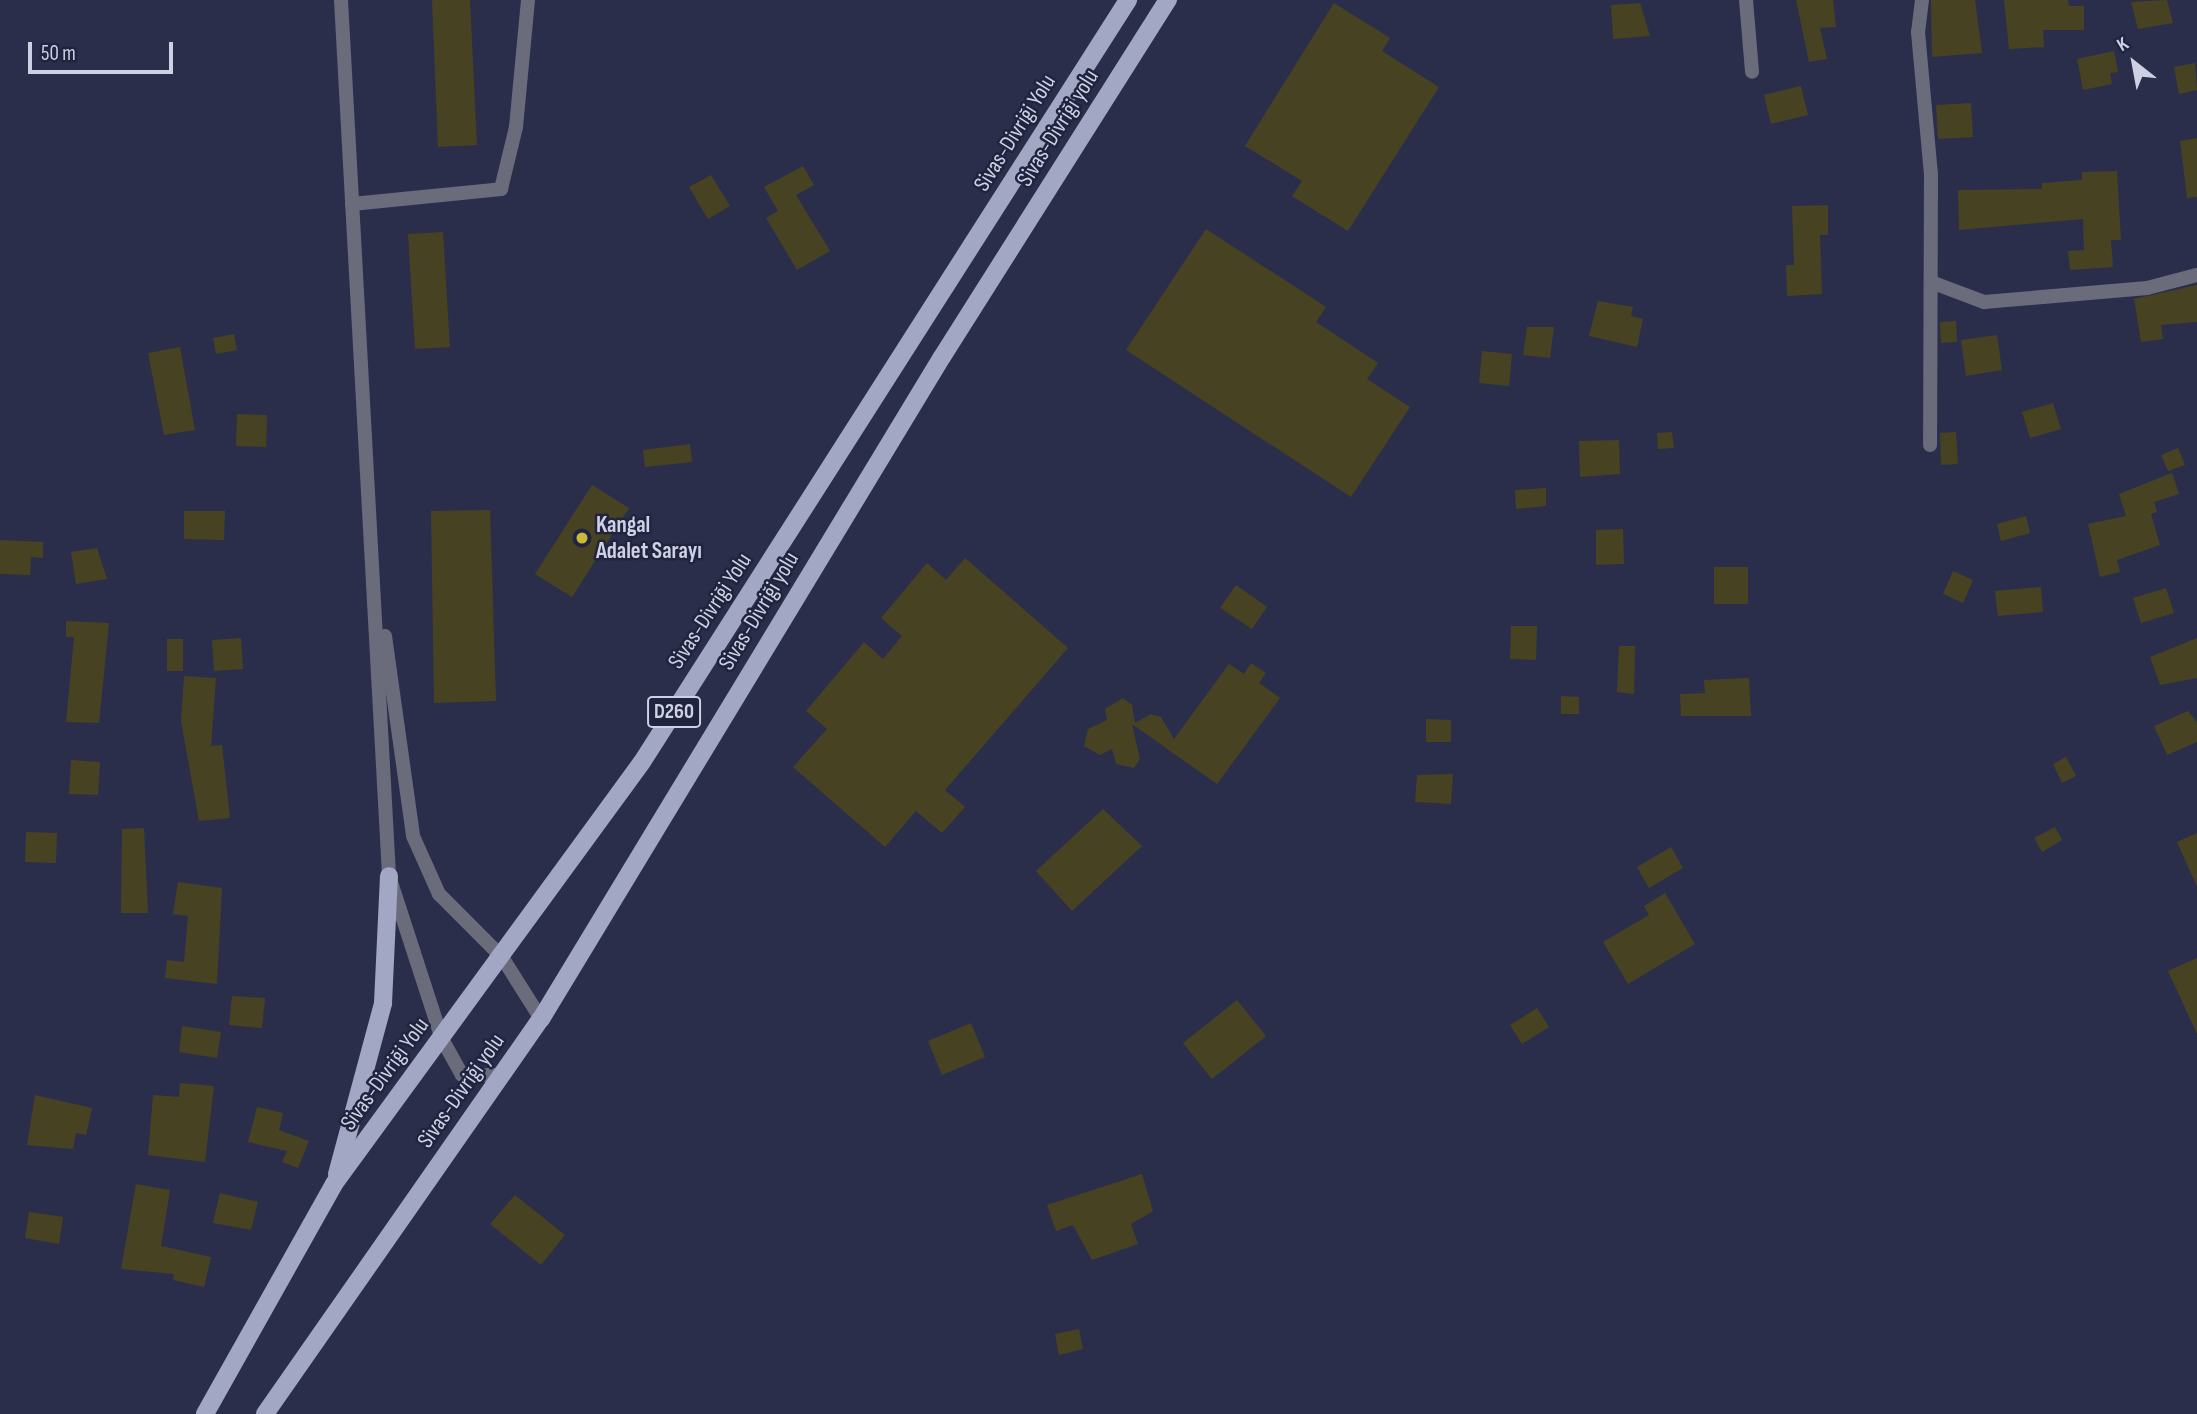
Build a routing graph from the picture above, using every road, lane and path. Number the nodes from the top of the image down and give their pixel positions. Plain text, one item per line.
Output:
1 (341, 0) edge
2 (528, 0) edge
3 (1128, 0) edge
4 (1168, 0) edge
5 (1746, 0) edge
6 (1922, 0) edge
7 (1752, 72) dead end
8 (352, 204) junction
9 (2197, 275) edge
10 (1931, 282) junction
11 (1930, 445) dead end
12 (371, 541) junction
13 (389, 876) junction
14 (502, 957) junction
15 (541, 1019) junction
16 (442, 1039) junction
17 (502, 1075) junction
18 (334, 1184) junction
19 (205, 1414) edge
20 (265, 1414) edge

1 - 8 street
2 - 8 street
3 - 14 main road, Sivas-Divriği Yolu / D260
4 - 15 main road, Sivas-Divriği yolu / D260
5 - 7 street
6 - 10 street
8 - 12 street
9 - 10 street
10 - 11 street
12 - 13 street
12 - 14 street
13 - 16 street
13 - 18 main road
14 - 15 street
14 - 16 main road, Sivas-Divriği Yolu / D260
15 - 17 main road, Sivas-Divriği yolu / D260
16 - 17 street
16 - 18 main road, Sivas-Divriği Yolu / D260
17 - 20 main road, Sivas-Divriği yolu / D260
18 - 19 main road, Sivas-Divriği Yolu / D260

